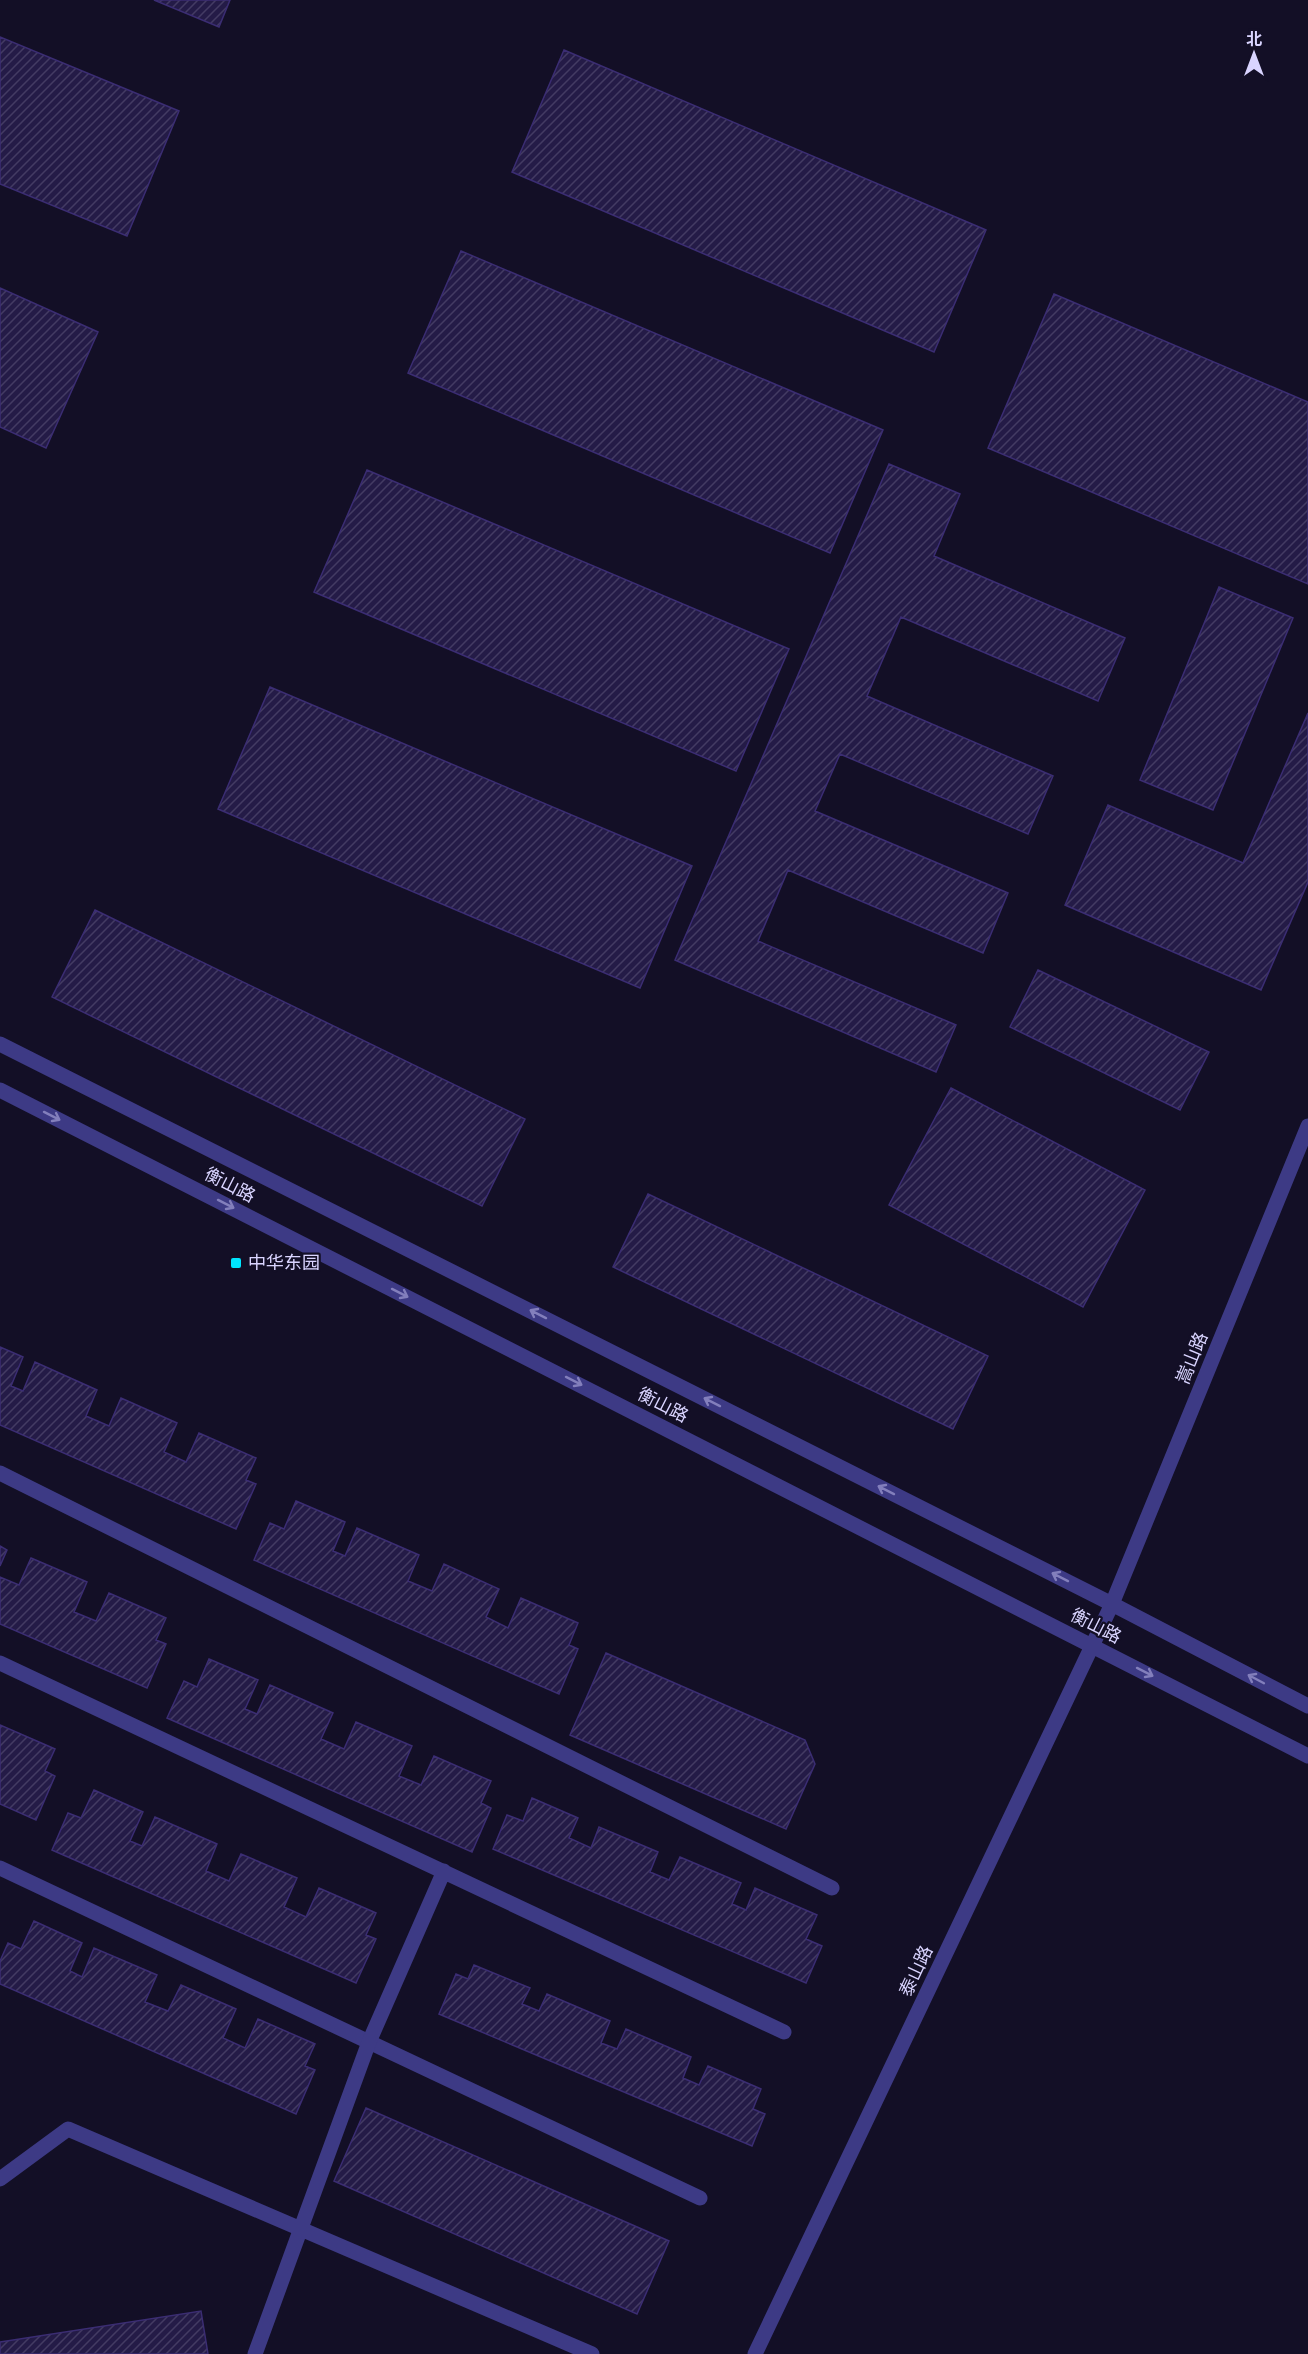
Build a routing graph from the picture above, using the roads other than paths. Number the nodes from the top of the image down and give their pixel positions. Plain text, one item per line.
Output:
1 (0, 1044) edge
2 (0, 1090) edge
3 (1308, 1126) edge
4 (0, 1473) edge
5 (1112, 1604) junction
6 (1092, 1646) junction
7 (0, 1663) edge
8 (1308, 1706) edge
9 (1308, 1756) edge
10 (0, 1868) edge
11 (444, 1871) junction
12 (832, 1888) dead end
13 (784, 2032) dead end
14 (369, 2042) junction
15 (0, 2179) edge
16 (700, 2199) dead end
17 (301, 2228) junction
18 (255, 2354) edge
19 (592, 2354) edge
20 (755, 2354) edge

5 -> 1 street, 衡山路
2 -> 6 street, 衡山路
3 - 5 street, 嵩山路
4 - 12 street
5 - 6 street, 泰山路
8 -> 5 street, 衡山路
6 -> 9 street, 衡山路
6 - 20 street, 泰山路
7 - 11 street
10 - 14 street
11 - 13 street
11 - 14 street
14 - 16 street
14 - 17 street
15 - 17 street
17 - 18 street
17 - 19 street

